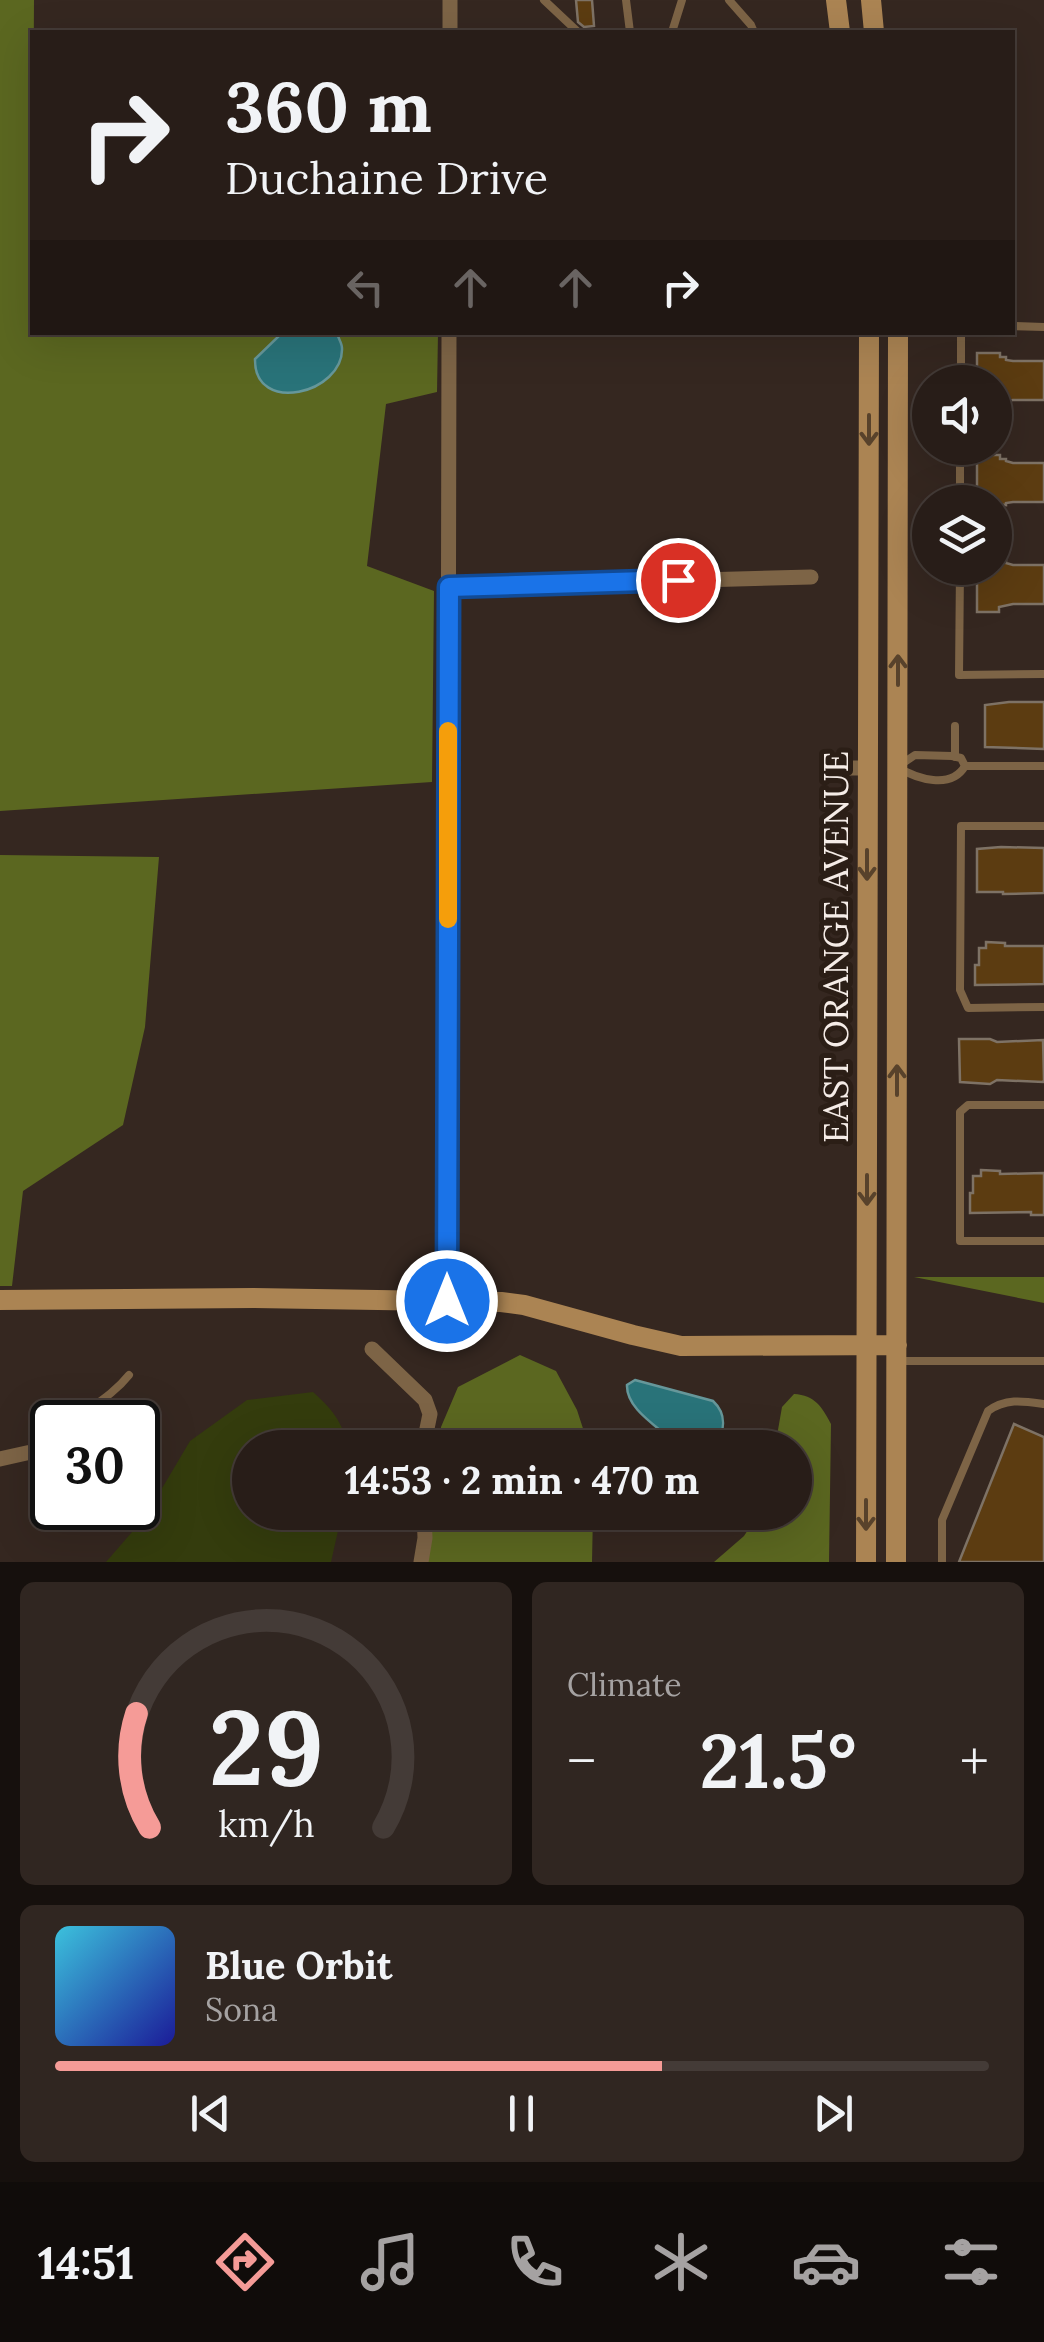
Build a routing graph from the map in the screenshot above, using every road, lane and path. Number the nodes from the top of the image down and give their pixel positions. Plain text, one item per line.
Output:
1 (450, 0) edge
2 (544, 0) edge
3 (626, 0) edge
4 (682, 0) edge
5 (729, 0) edge
6 (836, 0) edge
7 (870, 0) edge
8 (450, 30) edge
9 (576, 30) edge
10 (630, 30) edge
11 (673, 30) edge
12 (753, 30) edge
13 (840, 30) edge
14 (874, 30) edge
15 (1015, 326) edge
16 (1044, 326) edge
17 (449, 335) edge
18 (869, 335) edge
19 (898, 335) edge
20 (961, 335) edge
21 (961, 365) edge
22 (811, 577) dead end
23 (960, 585) edge
24 (449, 587) junction
25 (1044, 674) edge
26 (954, 726) dead end
27 (955, 756) junction
28 (965, 766) junction
29 (1044, 766) edge
30 (840, 768) dead end
31 (868, 768) junction
32 (898, 768) junction
33 (1044, 826) edge
34 (1044, 1008) edge
35 (1044, 1105) edge
36 (1044, 1241) edge
37 (0, 1300) edge
38 (447, 1301) junction
39 (868, 1346) junction
40 (372, 1349) dead end
41 (897, 1353) junction
42 (1044, 1361) edge
43 (130, 1375) dead end
44 (102, 1400) edge
45 (1044, 1404) edge
46 (427, 1430) edge
47 (30, 1452) edge
48 (0, 1459) edge
49 (425, 1530) edge
50 (420, 1562) edge
51 (866, 1562) edge
52 (896, 1562) edge
53 (942, 1562) edge

1 - 8 street
2 - 9 lane
3 - 10 lane
4 - 11 lane
5 - 12 lane
6 - 13 street
7 - 14 street
15 - 16 lane
17 - 24 street
18 -> 31 street, EAST ORANGE AVENUE
32 -> 19 street, EAST ORANGE AVENUE
20 - 21 lane
22 - 24 street
23 - 25 lane
24 - 38 street
26 - 27 lane
27 - 28 lane
27 - 32 lane
28 - 29 lane
28 - 32 lane
30 - 31 street
31 - 32 street
31 -> 39 street, EAST ORANGE AVENUE
41 -> 32 street, EAST ORANGE AVENUE
33 - 34 lane
35 - 36 lane
37 - 38 street
38 - 39 street
39 - 41 street
39 -> 51 street, EAST ORANGE AVENUE
40 - 46 street
41 - 42 lane
41 - 52 street, EAST ORANGE AVENUE
43 - 44 lane
45 - 53 lane
47 - 48 street
49 - 50 street

